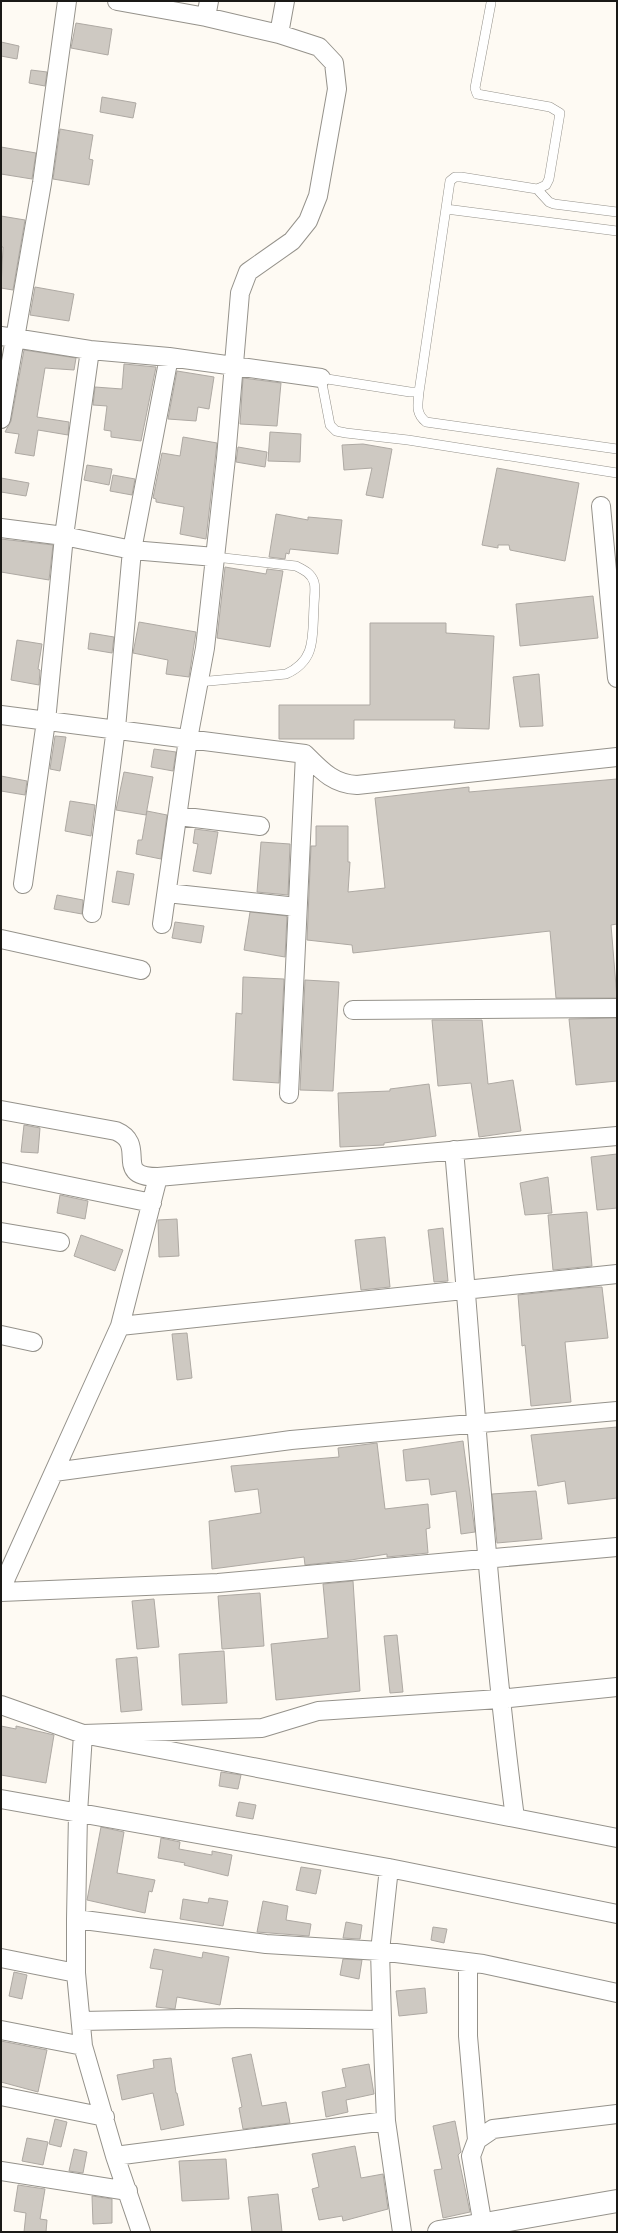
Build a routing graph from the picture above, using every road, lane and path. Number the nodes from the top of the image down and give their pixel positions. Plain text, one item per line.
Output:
1 (66, 1) edge
2 (117, 1) edge
3 (285, 1) edge
4 (491, 3) dead end
5 (145, 4) edge
6 (207, 9) edge
7 (279, 34) junction
8 (537, 189) junction
9 (446, 209) junction
10 (617, 212) edge
11 (617, 231) edge
12 (8, 336) edge
13 (90, 350) junction
14 (169, 357) junction
15 (233, 366) junction
16 (321, 378) junction
17 (419, 392) junction
18 (1, 419) edge
19 (617, 449) edge
20 (617, 473) edge
21 (601, 506) dead end
22 (1, 528) edge
23 (64, 536) junction
24 (132, 550) junction
25 (215, 556) junction
26 (617, 678) edge
27 (198, 682) junction
28 (1, 715) edge
29 (46, 721) junction
30 (116, 728) junction
31 (188, 739) junction
32 (304, 754) junction
33 (617, 757) edge
34 (178, 816) junction
35 (260, 826) dead end
36 (24, 884) dead end
37 (166, 893) junction
38 (297, 907) junction
39 (92, 913) dead end
40 (162, 924) dead end
41 (1, 939) edge
42 (141, 970) dead end
43 (617, 1008) edge
44 (353, 1010) dead end
45 (289, 1094) dead end
46 (1, 1110) edge
47 (617, 1136) edge
48 (454, 1150) junction
49 (1, 1172) edge
50 (158, 1176) junction
51 (152, 1203) junction
52 (1, 1232) edge
53 (60, 1242) dead end
54 (617, 1274) edge
55 (466, 1289) junction
56 (120, 1326) junction
57 (1, 1335) edge
58 (33, 1342) dead end
59 (617, 1411) edge
60 (475, 1424) junction
61 (54, 1472) junction
62 (617, 1547) edge
63 (486, 1559) junction
64 (1, 1590) edge
65 (617, 1687) edge
66 (499, 1699) junction
67 (1, 1705) edge
68 (83, 1734) junction
69 (1, 1799) edge
70 (78, 1813) junction
71 (515, 1818) junction
72 (617, 1838) edge
73 (389, 1868) junction
74 (617, 1914) edge
75 (76, 1919) junction
76 (380, 1951) junction
77 (1, 1958) edge
78 (468, 1962) junction
79 (76, 1973) junction
80 (617, 1993) edge
81 (382, 2020) junction
82 (81, 2021) junction
83 (1, 2030) edge
84 (84, 2046) junction
85 (1, 2096) edge
86 (617, 2114) edge
87 (105, 2116) junction
88 (386, 2121) junction
89 (478, 2140) junction
90 (115, 2156) junction
91 (1, 2171) edge
92 (128, 2191) junction
93 (617, 2201) edge
94 (483, 2228) edge
95 (141, 2232) edge
96 (402, 2232) edge
97 (439, 2232) edge

1 - 12 street
2 - 5 street
3 - 7 street
4 - 8 lane
5 - 6 street
6 - 7 street
7 - 15 street
8 - 9 lane
8 - 10 lane
9 - 11 lane
9 - 17 lane
12 - 13 street
12 - 18 street
13 - 14 street
13 - 23 street
14 - 15 street
14 - 24 street
15 - 16 street
15 - 25 street
16 - 17 lane
16 - 20 lane
17 - 19 lane
21 - 26 street
22 - 23 street
23 - 24 street
23 - 29 street
24 - 25 street
24 - 30 street
25 - 27 street
25 - 27 lane
27 - 31 street
28 - 29 street
29 - 30 street
29 - 36 street
30 - 31 street
30 - 39 street
31 - 32 street
31 - 34 street
32 - 33 street
32 - 38 street
34 - 35 street
34 - 37 street
37 - 38 street
37 - 40 street
38 - 45 street
41 - 42 street
43 - 44 street
46 - 50 street
47 - 48 street
48 - 50 street
48 - 55 street
49 - 51 street
50 - 51 street
51 - 56 street
52 - 53 street
54 - 55 street
55 - 56 street
55 - 60 street
56 - 61 street
57 - 58 street
59 - 60 street
60 - 61 street
60 - 63 street
61 - 64 street
62 - 63 street
63 - 64 street
63 - 66 street
65 - 66 street
66 - 68 street
66 - 71 street
67 - 68 street
68 - 70 street
68 - 71 street
69 - 70 street
70 - 73 street
70 - 75 street
71 - 72 street
73 - 74 street
73 - 76 street
75 - 76 street
75 - 79 street
76 - 78 street
76 - 81 street
77 - 79 street
78 - 80 street
78 - 89 street
79 - 82 street
81 - 82 street
81 - 88 street
82 - 84 street
83 - 84 street
84 - 87 street
85 - 87 street
86 - 89 street
87 - 90 street
88 - 90 street
88 - 96 street
89 - 94 street
90 - 92 street
91 - 92 street
92 - 95 street
93 - 94 street
94 - 97 street

